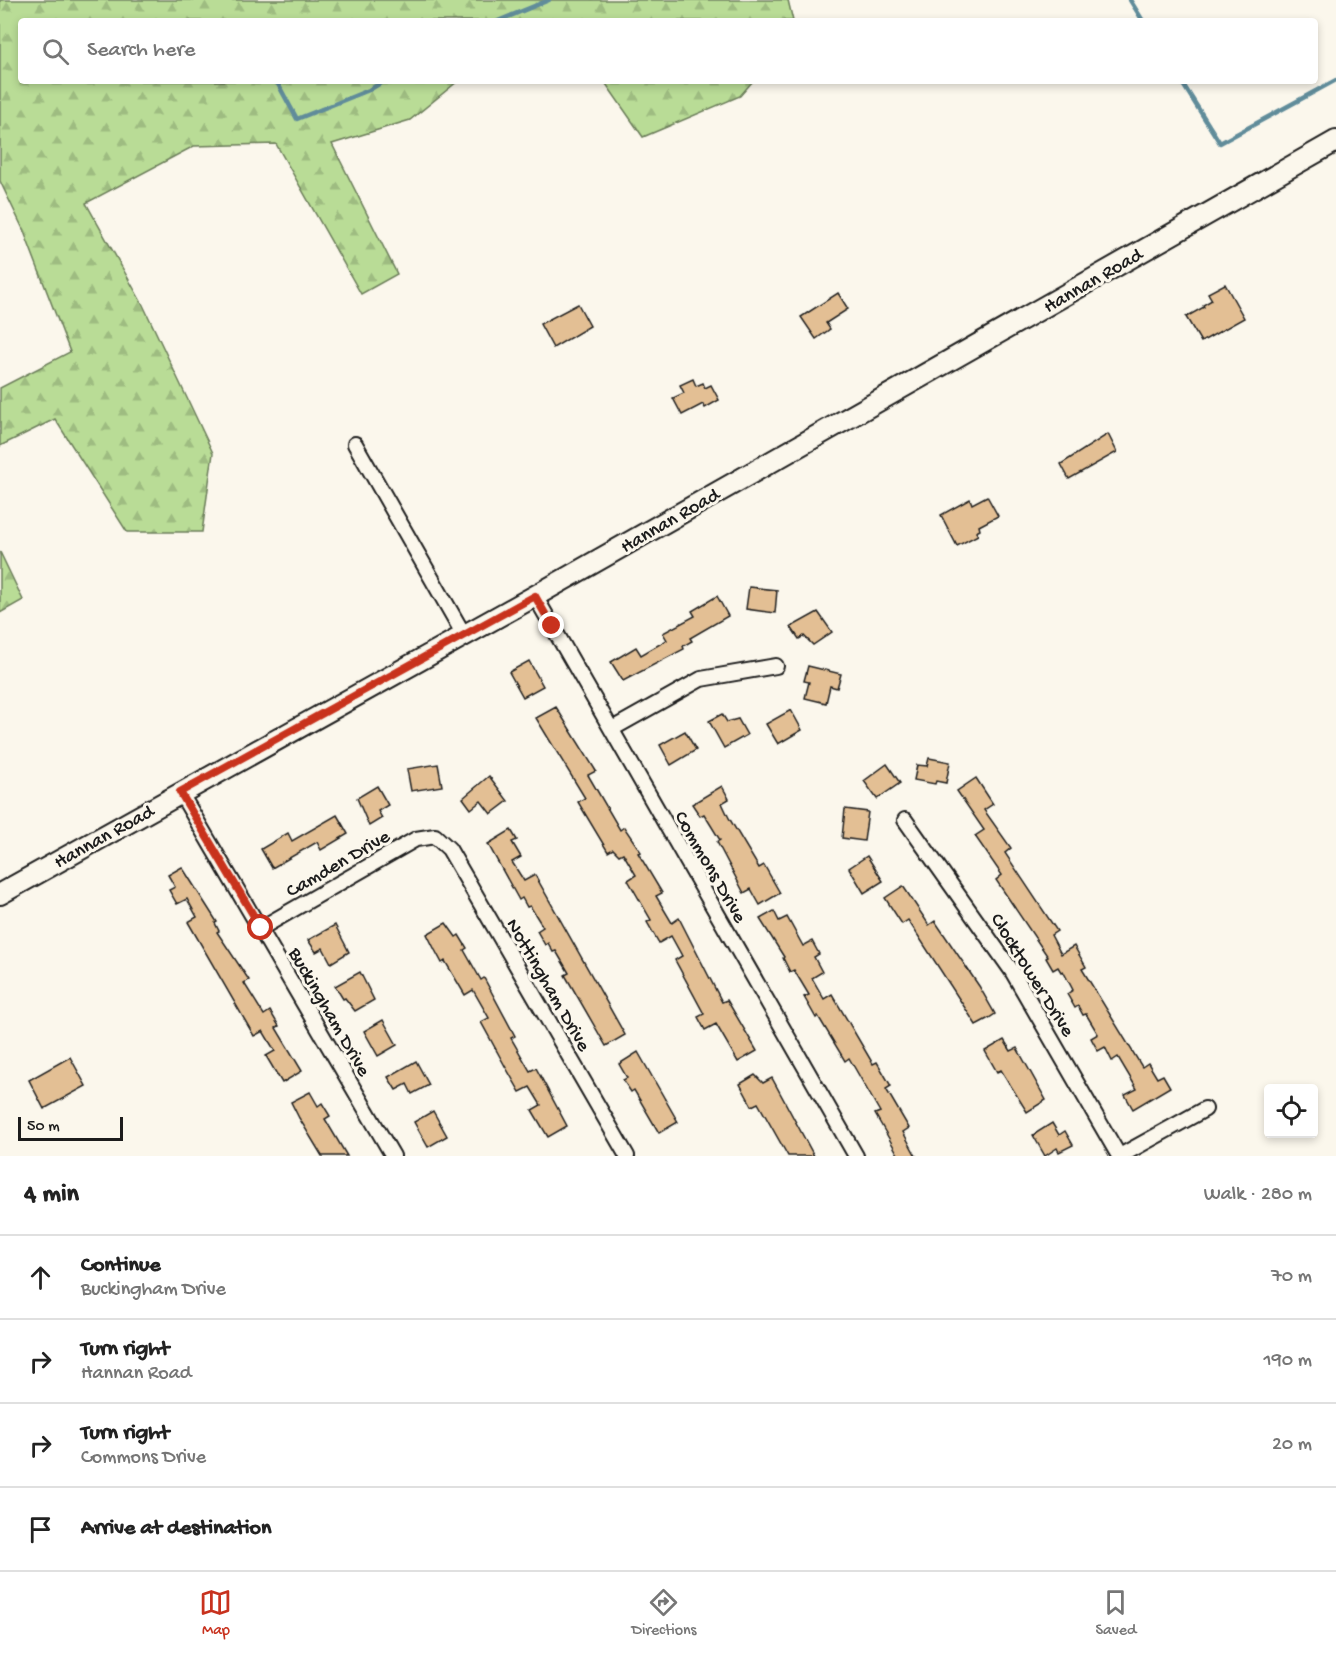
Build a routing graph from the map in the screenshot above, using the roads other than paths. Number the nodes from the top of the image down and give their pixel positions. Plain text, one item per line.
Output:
1 (1336, 141) edge
2 (355, 444) dead end
3 (535, 596) junction
4 (464, 635) junction
5 (776, 666) dead end
6 (612, 729) junction
7 (180, 792) junction
8 (905, 820) dead end
9 (435, 836) joint
10 (0, 894) edge
11 (261, 928) junction
12 (1205, 1109) dead end
13 (393, 1156) edge
14 (627, 1156) edge
15 (856, 1156) edge
16 (1119, 1156) edge

1 - 3 street, Hannan Road
2 - 4 street
3 - 4 street, Hannan Road
3 - 6 street, Commons Drive
4 - 7 street, Hannan Road
5 - 6 street
6 - 15 street, Commons Drive
7 - 10 street, Hannan Road
7 - 11 street, Buckingham Drive
8 - 16 street, Clocktower Drive
9 - 11 street, Camden Drive
9 - 14 street, Nottingham Drive
11 - 13 street, Buckingham Drive
12 - 16 street

